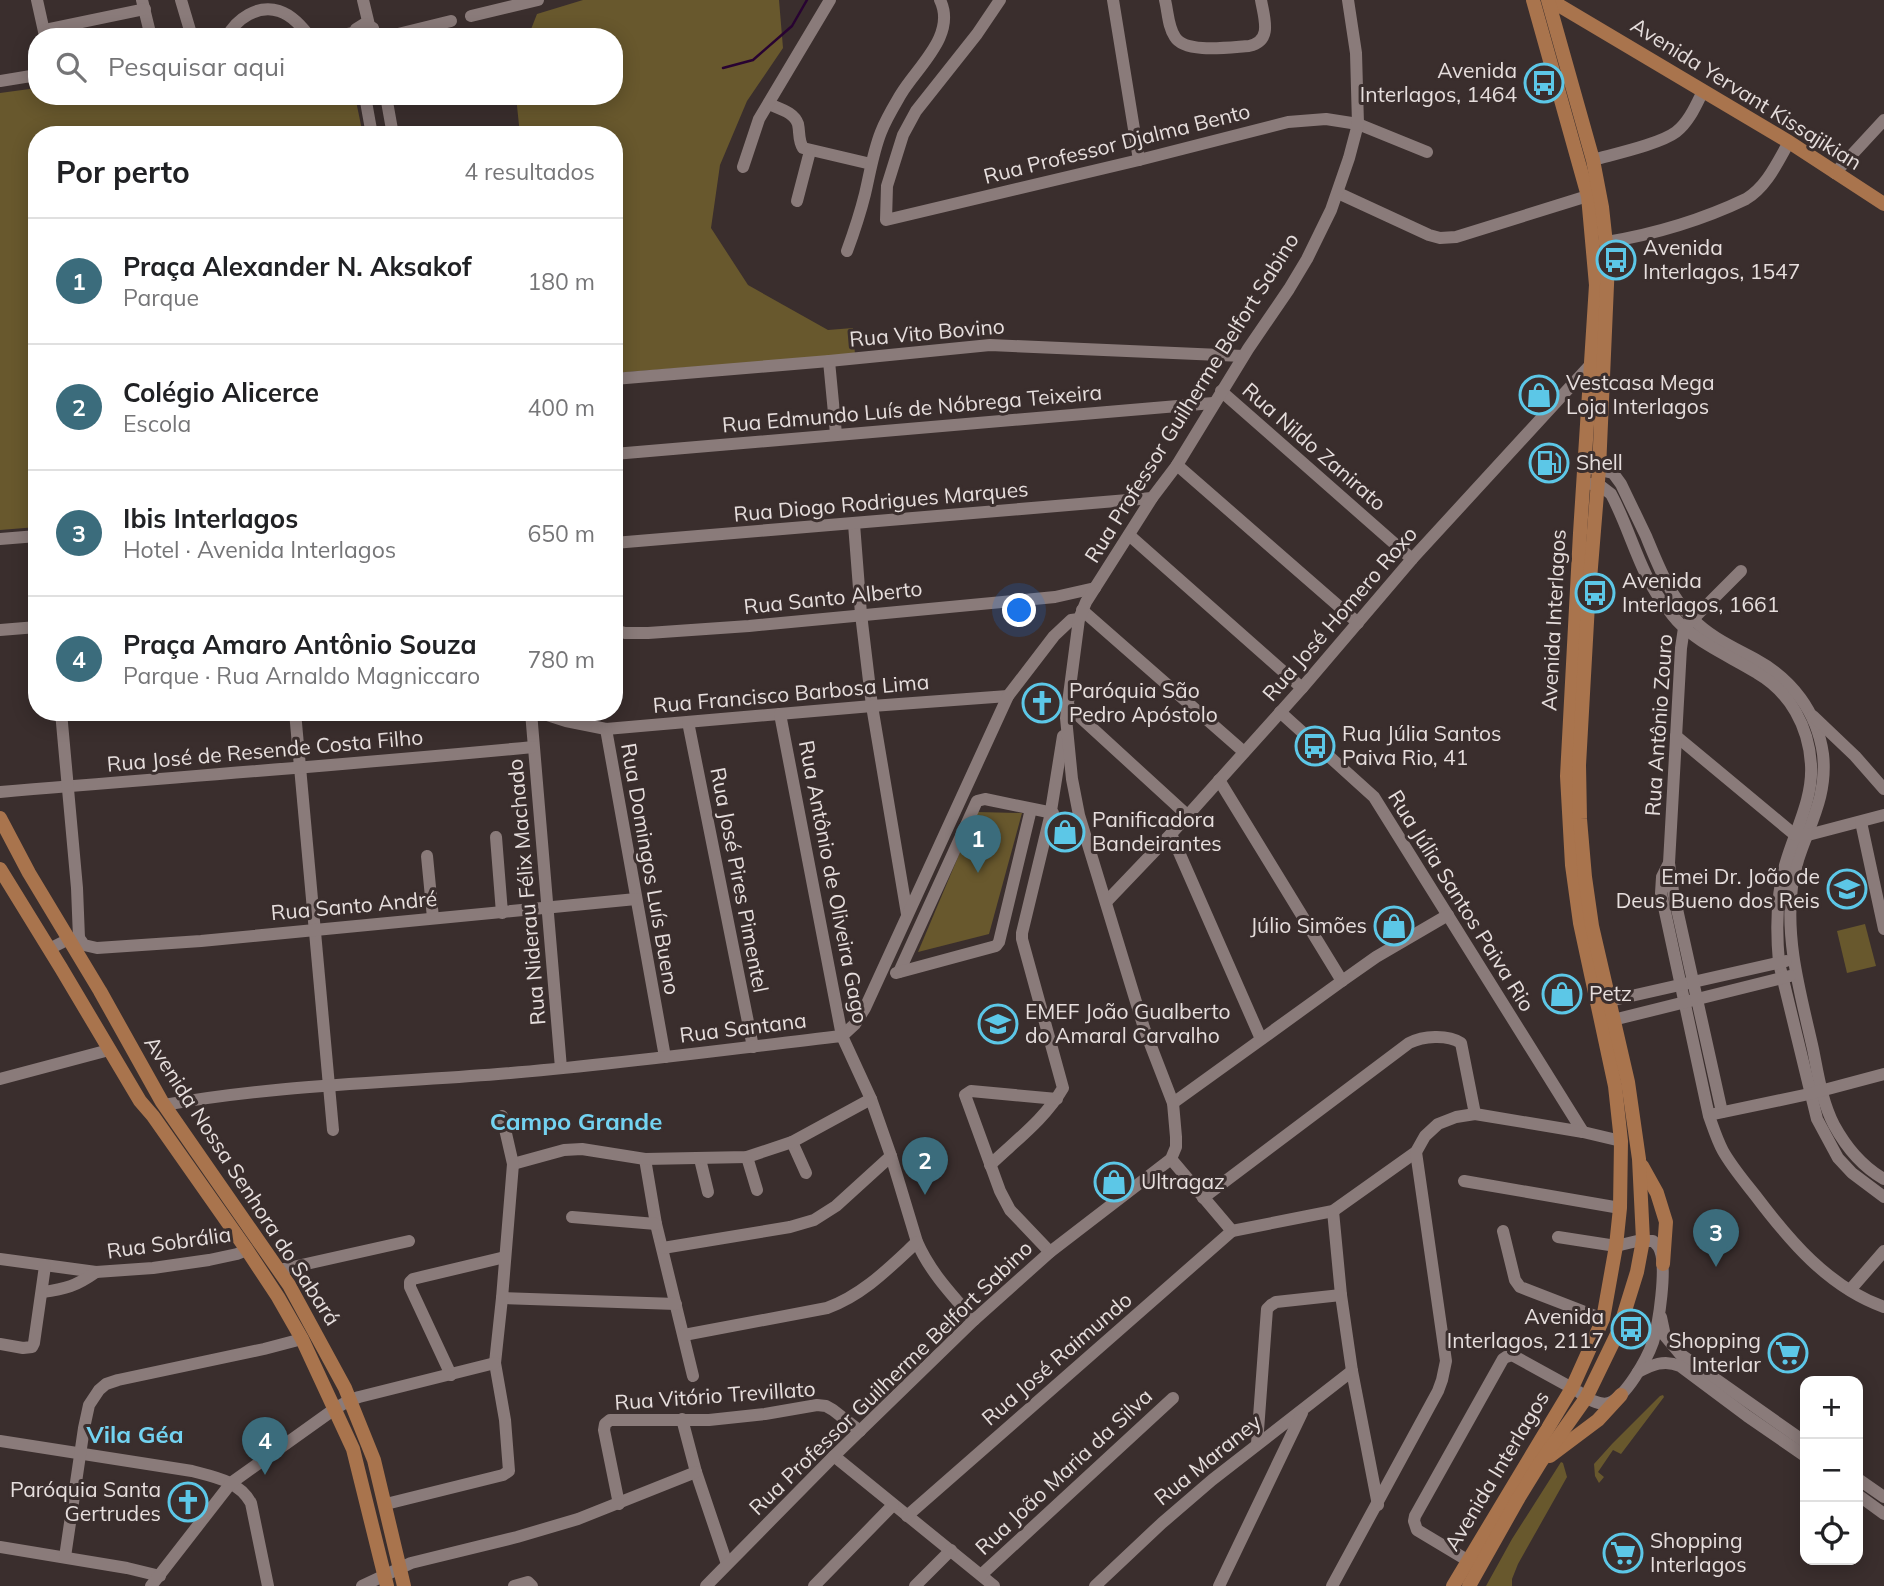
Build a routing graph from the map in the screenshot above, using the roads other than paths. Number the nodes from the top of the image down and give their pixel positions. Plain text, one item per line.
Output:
1 (37, 0) edge
2 (181, 0) edge
3 (363, 0) edge
4 (538, 0) edge
5 (830, 0) edge
6 (940, 0) edge
7 (999, 0) edge
8 (1113, 0) edge
9 (1165, 0) edge
10 (1261, 0) edge
11 (1348, 0) edge
12 (1533, 0) edge
13 (1549, 0) edge
14 (144, 5) edge
15 (254, 6) edge
16 (471, 16) dead end
17 (451, 21) dead end
18 (44, 28) edge
19 (63, 28) edge
20 (149, 28) edge
21 (189, 28) edge
22 (233, 28) edge
23 (301, 28) edge
24 (371, 28) edge
25 (422, 28) edge
26 (28, 76) edge
27 (0, 81) edge
28 (1703, 91) junction
29 (769, 104) junction
30 (367, 105) edge
31 (388, 105) edge
32 (1884, 120) edge
33 (1358, 124) junction
34 (370, 126) edge
35 (391, 126) edge
36 (1789, 142) junction
37 (810, 151) junction
38 (1427, 152) dead end
39 (1139, 160) junction
40 (1593, 160) junction
41 (871, 164) junction
42 (743, 167) dead end
43 (1835, 173) junction
44 (1338, 193) junction
45 (1594, 194) junction
46 (797, 201) dead end
47 (1884, 204) edge
48 (1606, 242) junction
49 (847, 251) dead end
50 (1605, 354) junction
51 (1243, 356) junction
52 (829, 361) junction
53 (1592, 363) junction
54 (623, 378) edge
55 (1221, 391) junction
56 (1213, 403) junction
57 (836, 434) junction
58 (623, 453) edge
59 (1177, 465) junction
60 (1592, 468) junction
61 (1591, 484) junction
62 (1152, 498) junction
63 (854, 524) junction
64 (1129, 535) junction
65 (28, 537) edge
66 (0, 539) edge
67 (623, 542) edge
68 (1412, 559) junction
69 (1741, 571) dead end
70 (1095, 588) junction
71 (1055, 597) junction
72 (1082, 610) junction
73 (861, 614) junction
74 (1358, 623) junction
75 (1688, 623) junction
76 (28, 628) edge
77 (0, 631) edge
78 (623, 632) edge
79 (1076, 638) junction
80 (1042, 651) junction
81 (1302, 688) junction
82 (1008, 696) junction
83 (872, 705) junction
84 (1067, 712) junction
85 (1280, 712) junction
86 (780, 714) junction
87 (1813, 716) junction
88 (62, 721) edge
89 (296, 721) edge
90 (532, 721) edge
91 (566, 721) edge
92 (688, 722) junction
93 (606, 729) junction
94 (1676, 736) junction
95 (533, 747) junction
96 (1244, 752) junction
97 (302, 769) junction
98 (1072, 779) junction
99 (1219, 780) junction
100 (67, 786) junction
101 (1884, 789) edge
102 (0, 792) edge
103 (1031, 809) junction
104 (1051, 814) junction
105 (1186, 815) junction
106 (1884, 815) edge
107 (0, 818) edge
108 (1861, 822) junction
109 (1171, 834) junction
110 (1801, 835) junction
111 (496, 837) dead end
112 (427, 856) dead end
113 (0, 869) edge
114 (636, 899) junction
115 (1106, 902) junction
116 (547, 909) junction
117 (502, 913) junction
118 (907, 914) junction
119 (1448, 915) junction
120 (433, 919) junction
121 (314, 929) junction
122 (1884, 929) edge
123 (74, 939) junction
124 (50, 950) junction
125 (1793, 960) junction
126 (1779, 963) junction
127 (899, 972) junction
128 (1796, 975) junction
129 (878, 978) junction
130 (1782, 978) junction
131 (1342, 981) junction
132 (1687, 983) junction
133 (1691, 1000) junction
134 (1609, 1001) junction
135 (1613, 1020) junction
136 (842, 1036) junction
137 (1261, 1039) junction
138 (753, 1047) junction
139 (109, 1050) junction
140 (664, 1056) junction
141 (561, 1068) junction
142 (1884, 1074) edge
143 (0, 1079) edge
144 (330, 1085) junction
145 (1816, 1092) junction
146 (871, 1098) junction
147 (1057, 1098) junction
148 (140, 1101) junction
149 (1173, 1103) junction
150 (164, 1105) junction
151 (1722, 1112) junction
152 (1475, 1114) junction
153 (502, 1116) dead end
154 (1709, 1116) junction
155 (333, 1129) dead end
156 (1583, 1132) junction
157 (1621, 1141) junction
158 (792, 1142) junction
159 (1416, 1152) junction
160 (891, 1156) junction
161 (747, 1157) junction
162 (645, 1159) junction
163 (700, 1159) junction
164 (1171, 1159) junction
165 (1639, 1159) junction
166 (513, 1164) junction
167 (990, 1165) junction
168 (806, 1172) dead end
169 (1884, 1179) edge
170 (1464, 1181) dead end
171 (757, 1190) dead end
172 (708, 1192) dead end
173 (1884, 1197) edge
174 (1203, 1198) junction
175 (1620, 1208) junction
176 (1333, 1211) junction
177 (572, 1217) dead end
178 (656, 1224) junction
179 (1232, 1231) junction
180 (1503, 1231) dead end
181 (1558, 1237) dead end
182 (1643, 1240) junction
183 (409, 1241) dead end
184 (917, 1242) junction
185 (1616, 1246) junction
186 (663, 1248) junction
187 (247, 1250) junction
188 (1884, 1251) edge
189 (1050, 1252) junction
190 (505, 1257) junction
191 (0, 1259) edge
192 (1663, 1264) junction
193 (45, 1266) junction
194 (279, 1270) junction
195 (96, 1272) junction
196 (1850, 1290) junction
197 (42, 1292) junction
198 (1341, 1295) junction
199 (502, 1298) junction
200 (676, 1304) junction
201 (1882, 1305) edge
202 (1660, 1312) junction
203 (1603, 1319) junction
204 (974, 1320) junction
205 (684, 1335) junction
206 (302, 1339) junction
207 (0, 1344) edge
208 (495, 1363) junction
209 (1352, 1371) junction
210 (1638, 1372) junction
211 (451, 1375) junction
212 (693, 1376) dead end
213 (1574, 1383) junction
214 (1621, 1395) junction
215 (1173, 1398) dead end
216 (1586, 1398) junction
217 (350, 1400) junction
218 (336, 1408) junction
219 (1303, 1410) junction
220 (682, 1419) junction
221 (860, 1431) junction
222 (1801, 1439) edge
223 (0, 1441) edge
224 (1257, 1444) junction
225 (81, 1453) junction
226 (1800, 1453) edge
227 (834, 1456) junction
228 (1540, 1463) junction
229 (696, 1472) junction
230 (1863, 1482) edge
231 (231, 1483) junction
232 (1884, 1497) edge
233 (1863, 1499) edge
234 (386, 1504) junction
235 (619, 1504) junction
236 (893, 1505) junction
237 (1378, 1505) junction
238 (1884, 1514) edge
239 (907, 1516) junction
240 (0, 1547) edge
241 (951, 1550) junction
242 (65, 1557) junction
243 (1467, 1560) junction
244 (727, 1564) junction
245 (401, 1567) junction
246 (981, 1575) junction
247 (155, 1581) edge
248 (386, 1581) edge
249 (268, 1586) edge
250 (362, 1586) edge
251 (404, 1586) edge
252 (514, 1586) edge
253 (532, 1586) edge
254 (706, 1586) edge
255 (814, 1586) edge
256 (915, 1586) edge
257 (994, 1586) edge
258 (1095, 1586) edge
259 (1219, 1586) edge
260 (1332, 1586) edge
261 (1453, 1586) edge
262 (1469, 1586) edge

1 - 18 street
2 - 21 street
3 - 24 street
4 - 16 street
5 - 29 street
6 - 41 street
7 - 39 street, Rua Professor Djalma Bento
8 - 39 street
9 - 10 street
11 - 33 street, Rua Professor Guilherme Belfort Sabino
12 - 45 main road, Avenida Interlagos
13 - 28 main road, Avenida Yervant Kissajikian
13 - 40 main road, Avenida Interlagos
14 - 19 street
14 - 20 street
15 - 22 street
15 - 23 street
17 - 25 street
26 - 27 street
28 - 36 main road, Avenida Yervant Kissajikian
28 - 40 street
29 - 37 street
29 - 42 street
30 - 34 street
31 - 35 street
32 - 43 street
33 - 38 street, Rua Professor Djalma Bento
33 - 39 street, Rua Professor Djalma Bento
33 - 44 street, Rua Professor Guilherme Belfort Sabino
36 - 43 main road, Avenida Yervant Kissajikian
36 - 48 street
37 - 41 street
37 - 46 street
40 - 45 main road, Avenida Interlagos
41 - 49 street
43 - 47 main road, Avenida Yervant Kissajikian
44 - 45 street
44 - 51 street, Rua Professor Guilherme Belfort Sabino
45 - 48 main road, Avenida Interlagos
45 - 53 main road, Avenida Interlagos
48 - 50 main road, Avenida Interlagos
50 - 53 street, Rua José Homero Roxo
50 - 60 main road, Avenida Interlagos
51 - 52 street, Rua Vito Bovino
51 - 55 street, Rua Professor Guilherme Belfort Sabino
52 - 54 street, Rua Vito Bovino
52 - 57 street
53 - 60 main road, Avenida Interlagos
53 - 68 street, Rua José Homero Roxo
55 - 56 street, Rua Professor Guilherme Belfort Sabino
55 - 68 street, Rua Nildo Zanirato
56 - 57 street, Rua Edmundo Luís de Nóbrega Teixeira
56 - 59 street, Rua Professor Guilherme Belfort Sabino
57 - 58 street, Rua Edmundo Luís de Nóbrega Teixeira
59 - 62 street, Rua Professor Guilherme Belfort Sabino
59 - 74 street
60 - 61 main road, Avenida Interlagos
60 - 75 street
61 - 75 street
61 - 134 main road, Avenida Interlagos
61 - 157 main road, Avenida Interlagos
62 - 63 street, Rua Diogo Rodrigues Marques
62 - 64 street, Rua Professor Guilherme Belfort Sabino
63 - 67 street, Rua Diogo Rodrigues Marques
63 - 73 street
64 - 70 street, Rua Professor Guilherme Belfort Sabino
64 - 81 street
65 - 66 street
68 - 74 street, Rua José Homero Roxo
69 - 75 street, Rua Antônio Zouro
70 - 71 street, Rua Santo Alberto
70 - 72 street, Rua Professor Guilherme Belfort Sabino
71 - 72 street, Rua Santo Alberto
71 - 73 street, Rua Santo Alberto
72 - 79 street
72 - 80 street
72 - 96 street
73 - 78 street, Rua Santo Alberto
73 - 83 street
74 - 81 street, Rua José Homero Roxo
75 - 87 street
75 - 94 street, Rua Antônio Zouro
75 - 110 street
76 - 77 street
79 - 80 street
79 - 84 street
80 - 82 street
81 - 85 street, Rua José Homero Roxo
82 - 83 street, Rua Francisco Barbosa Lima
82 - 118 street
83 - 86 street, Rua Francisco Barbosa Lima
83 - 118 street
84 - 98 street
84 - 104 street
84 - 105 street
85 - 96 street, Rua José Homero Roxo
85 - 119 street, Rua Júlia Santos Paiva Rio
86 - 92 street, Rua Francisco Barbosa Lima
86 - 136 street, Rua Antônio de Oliveira Gago
87 - 101 street
87 - 110 street
88 - 100 street
89 - 97 street
90 - 95 street, Rua Niderau Félix Machado
91 - 93 street, Rua Francisco Barbosa Lima
92 - 93 street, Rua Francisco Barbosa Lima
92 - 138 street, Rua José Pires Pimentel
93 - 114 street, Rua Domingos Luís Bueno
94 - 110 street
94 - 132 street, Rua Antônio Zouro
95 - 97 street, Rua José de Resende Costa Filho
95 - 116 street, Rua Niderau Félix Machado
96 - 99 street, Rua José Homero Roxo
97 - 100 street, Rua José de Resende Costa Filho
97 - 121 street
98 - 104 street
98 - 115 street
99 - 105 street, Rua José Homero Roxo
99 - 131 street
100 - 102 street, Rua José de Resende Costa Filho
100 - 123 street
103 - 104 street
103 - 127 street
103 - 127 street
104 - 147 street
105 - 109 street, Rua José Homero Roxo
106 - 108 street
107 - 123 main road, Avenida Nossa Senhora do Sabará
108 - 110 street
108 - 122 street
109 - 115 street, Rua José Homero Roxo
109 - 137 street
110 - 125 street
110 - 126 street
111 - 117 street
112 - 120 street
113 - 124 main road, Avenida Nossa Senhora do Sabará
114 - 116 street, Rua Santo André
114 - 140 street, Rua Domingos Luís Bueno
115 - 149 street
116 - 117 street, Rua Santo André
116 - 141 street, Rua Niderau Félix Machado
117 - 120 street, Rua Santo André
118 - 129 street
119 - 131 street
119 - 156 street, Rua Júlia Santos Paiva Rio
120 - 121 street, Rua Santo André
121 - 123 street, Rua Santo André
121 - 144 street
123 - 124 street
123 - 150 main road, Avenida Nossa Senhora do Sabará
124 - 139 main road, Avenida Nossa Senhora do Sabará
125 - 126 street
125 - 128 street
126 - 130 street
126 - 132 street
127 - 129 street
128 - 130 street
128 - 145 street
129 - 136 street
130 - 133 street
130 - 145 street
131 - 137 street
132 - 133 street, Rua Antônio Zouro
132 - 134 street
133 - 135 street
133 - 151 street, Rua Antônio Zouro
133 - 154 street, Rua Antônio Zouro
134 - 135 main road, Avenida Interlagos
135 - 165 main road, Avenida Interlagos
136 - 138 street, Rua Santana
136 - 146 street, Rua Antônio de Oliveira Gago
137 - 149 street
138 - 140 street, Rua Santana
139 - 143 street
139 - 148 main road, Avenida Nossa Senhora do Sabará
140 - 141 street, Rua Santana
141 - 144 street, Rua Santana
142 - 145 street
144 - 150 street, Rua Santana
144 - 155 street
145 - 151 street
145 - 169 street
145 - 173 street
146 - 158 street
146 - 160 street, Rua Antônio de Oliveira Gago
147 - 167 street
147 - 167 street
148 - 150 main road
148 - 187 main road, Avenida Nossa Senhora do Sabará
149 - 164 street
150 - 194 main road, Avenida Nossa Senhora do Sabará
151 - 154 street
152 - 156 street
152 - 159 street
152 - 174 street
153 - 166 street
154 - 196 street, Rua Antônio Zouro
156 - 157 street
157 - 175 main road, Avenida Interlagos
158 - 161 street
158 - 168 street
159 - 176 street
159 - 237 street
160 - 184 street, Rua Antônio de Oliveira Gago
160 - 186 street
161 - 163 street
161 - 171 street
162 - 163 street
162 - 166 street
162 - 178 street
163 - 172 street
164 - 174 street
164 - 189 street, Rua Professor Guilherme Belfort Sabino
165 - 182 main road, Avenida Interlagos
165 - 192 main road
166 - 190 street
167 - 189 street
170 - 175 street
174 - 179 street
175 - 185 main road, Avenida Interlagos
176 - 179 street
176 - 198 street
177 - 178 street
178 - 186 street
179 - 239 street, Rua José Raimundo
180 - 203 street
181 - 185 street
182 - 185 street
182 - 192 street
182 - 216 main road, Avenida Interlagos
183 - 194 street
184 - 204 street, Rua Antônio de Oliveira Gago
184 - 205 street
185 - 203 main road, Avenida Interlagos
186 - 200 street
187 - 195 street, Rua Sobrália
187 - 206 main road, Avenida Nossa Senhora do Sabará
188 - 196 street
189 - 204 street, Rua Professor Guilherme Belfort Sabino
190 - 199 street
190 - 211 street
191 - 193 street, Rua Sobrália
192 - 202 street
193 - 195 street, Rua Sobrália
193 - 197 street
194 - 217 main road, Avenida Nossa Senhora do Sabará
195 - 197 street, Rua Sobrália
196 - 201 street, Rua Antônio Zouro
197 - 207 street
198 - 209 street
198 - 224 street
199 - 200 street
199 - 208 street
200 - 205 street
202 - 210 street
202 - 222 street
203 - 213 main road, Avenida Interlagos
204 - 221 street, Rua Professor Guilherme Belfort Sabino
205 - 212 street
206 - 218 main road, Avenida Nossa Senhora do Sabará
206 - 225 street
208 - 211 street
208 - 234 street
209 - 219 street, Rua Maraney
209 - 237 street
210 - 214 street
210 - 226 street
211 - 217 street
213 - 216 street, Avenida Interlagos
213 - 243 main road, Avenida Interlagos
213 - 243 street
214 - 216 street
214 - 228 main road
215 - 246 street, Rua João Maria da Silva
216 - 228 main road, Avenida Interlagos
217 - 218 street
217 - 234 main road, Avenida Nossa Senhora do Sabará
218 - 231 street
218 - 248 main road, Avenida Nossa Senhora do Sabará
219 - 224 street, Rua Maraney
219 - 259 street
220 - 221 street, Rua Vitório Trevillato
220 - 229 street
220 - 235 street, Rua Vitório Trevillato
221 - 227 street, Rua Professor Guilherme Belfort Sabino
223 - 225 street
224 - 258 street, Rua Maraney
225 - 231 street
225 - 242 street
227 - 236 street
227 - 244 street, Rua Professor Guilherme Belfort Sabino
228 - 262 main road, Avenida Interlagos
229 - 235 street
229 - 244 street
230 - 232 street
231 - 247 street
231 - 249 street
233 - 238 street
234 - 245 main road, Avenida Nossa Senhora do Sabará
235 - 245 street
236 - 239 street
236 - 255 street
237 - 260 street
239 - 241 street
240 - 242 street
241 - 246 street
241 - 256 street
242 - 247 street
243 - 261 main road, Avenida Interlagos
244 - 254 street, Rua Professor Guilherme Belfort Sabino
245 - 248 street
245 - 251 main road, Avenida Nossa Senhora do Sabará
246 - 257 street
248 - 250 street
252 - 253 street

